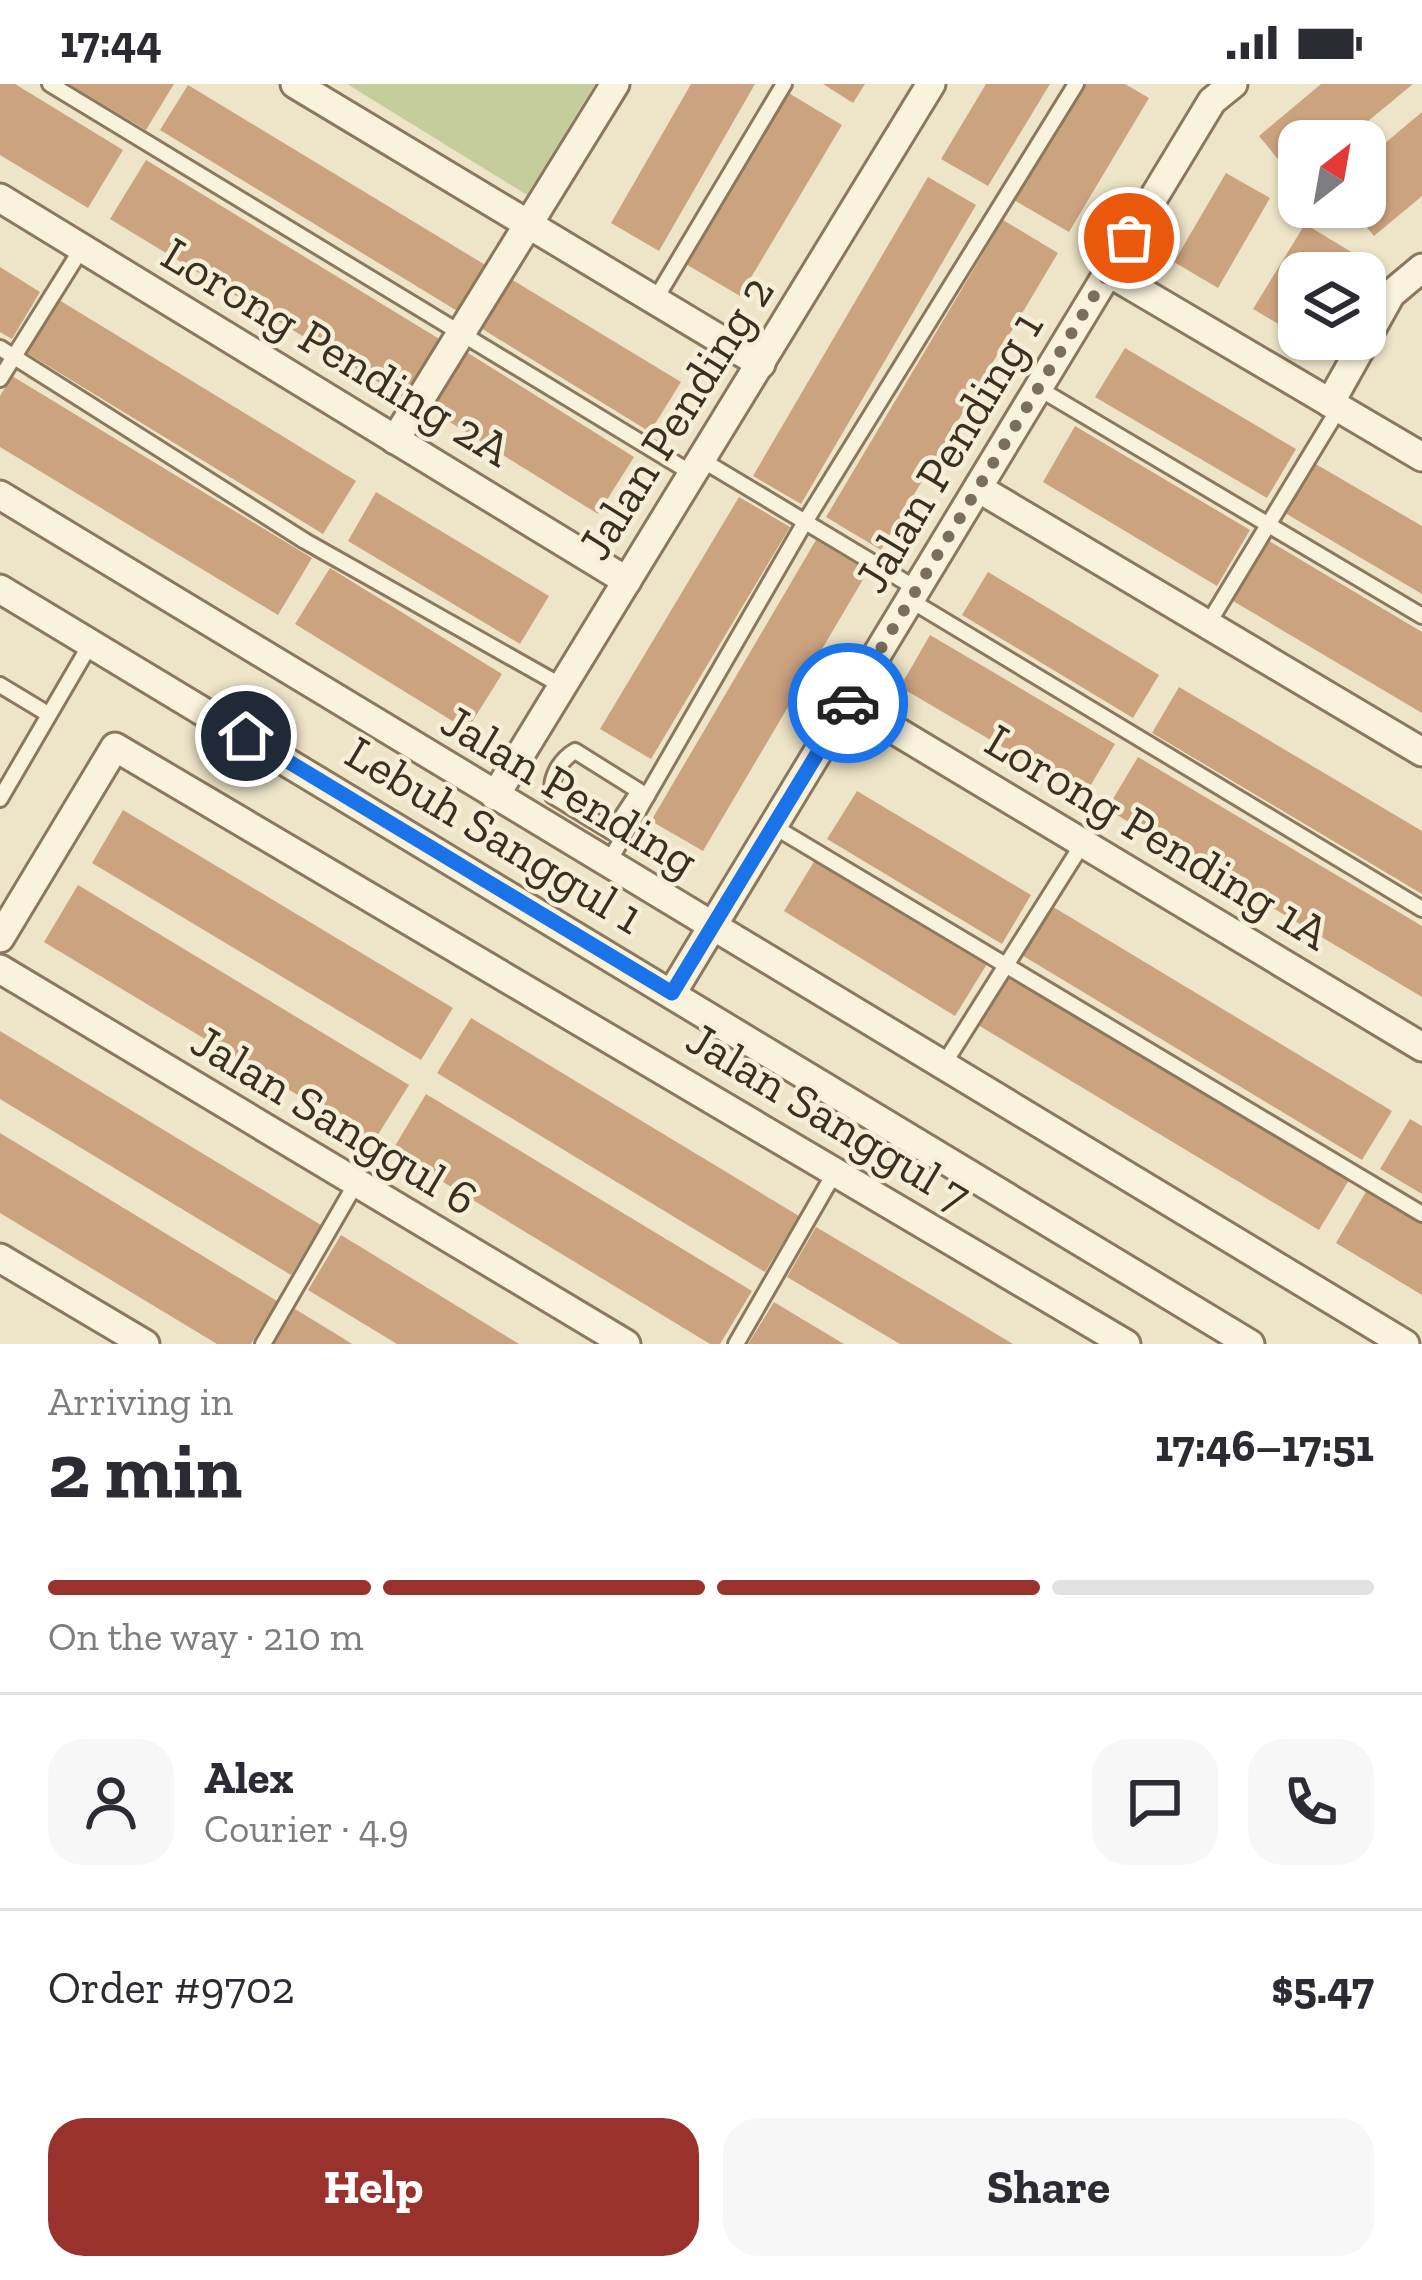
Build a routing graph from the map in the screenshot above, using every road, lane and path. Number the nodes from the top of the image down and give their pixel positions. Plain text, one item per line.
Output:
1 (50, 84) edge
2 (295, 84) edge
3 (615, 84) edge
4 (784, 84) edge
5 (931, 84) edge
6 (1076, 84) edge
7 (1233, 84) edge
8 (0, 198) edge
9 (530, 225) junction
10 (82, 248) junction
11 (1422, 268) edge
12 (1108, 272) junction
13 (655, 300) junction
14 (460, 333) junction
15 (7, 352) edge
16 (761, 364) junction
17 (0, 379) edge
18 (1038, 388) junction
19 (1335, 405) junction
20 (395, 440) junction
21 (1422, 457) edge
22 (697, 467) junction
23 (978, 488) junction
24 (0, 495) edge
25 (805, 522) junction
26 (1268, 525) junction
27 (627, 581) junction
28 (0, 589) edge
29 (914, 594) junction
30 (1422, 616) edge
31 (1208, 624) junction
32 (91, 642) junction
33 (0, 686) edge
34 (562, 686) junction
35 (848, 702) junction
36 (48, 714) junction
37 (1422, 752) edge
38 (643, 794) junction
39 (495, 796) junction
40 (0, 799) edge
41 (773, 826) junction
42 (1083, 843) junction
43 (608, 865) junction
44 (1422, 909) edge
45 (711, 929) junction
46 (0, 938) edge
47 (1007, 966) junction
48 (0, 969) edge
49 (672, 993) junction
50 (1422, 1047) edge
51 (942, 1067) junction
52 (835, 1172) junction
53 (355, 1185) junction
54 (1422, 1214) edge
55 (0, 1258) edge
56 (145, 1344) edge
57 (263, 1344) edge
58 (626, 1344) edge
59 (736, 1344) edge
60 (1126, 1344) edge
61 (1250, 1344) edge
62 (1405, 1344) edge

1 - 14 lane
2 - 9 street
3 - 9 street
4 - 13 lane
5 - 16 street, Jalan Pending 2
6 - 25 lane
7 - 12 street, Jalan Pending 1
8 - 10 street, Lorong Pending 2A
9 - 13 street
9 - 14 street
10 - 15 lane
10 - 20 street, Lorong Pending 2A
11 - 19 street
12 - 18 street, Jalan Pending 1
12 - 19 street
13 - 16 street
14 - 20 street
14 - 22 lane
15 - 17 lane
15 - 34 lane
16 - 22 street, Jalan Pending 2
18 - 23 street, Jalan Pending 1
18 - 26 lane
19 - 21 street
19 - 26 lane
20 - 27 street, Lorong Pending 2A
22 - 25 lane
22 - 27 street, Jalan Pending 2
23 - 29 street, Jalan Pending 1
23 - 31 street
24 - 39 street, Jalan Pending
25 - 29 lane
25 - 38 lane
26 - 30 lane
26 - 31 lane
27 - 34 street, Jalan Pending 2
28 - 32 street, Lebuh Sanggul 1
29 - 35 street, Jalan Pending 1
29 - 44 lane
31 - 37 street
32 - 36 lane
32 - 49 street, Lebuh Sanggul 1
33 - 36 lane
34 - 39 street, Jalan Pending 2
35 - 41 street, Jalan Pending 1
35 - 42 street, Lorong Pending 1A
36 - 40 lane
38 - 38 lane
38 - 43 lane
39 - 43 street, Jalan Pending
41 - 45 street, Jalan Pending 1
41 - 47 lane
42 - 47 lane
42 - 50 street, Lorong Pending 1A
43 - 45 street, Jalan Pending
45 - 49 street, Jalan Pending 1
45 - 51 street, Jalan Pending
46 - 52 street, Jalan Sanggul 7
47 - 51 lane
47 - 54 lane
48 - 53 street, Jalan Sanggul 6
49 - 61 street, Lebuh Sanggul 1
51 - 62 street, Jalan Pending
52 - 59 lane
52 - 60 street, Jalan Sanggul 7
53 - 57 lane
53 - 58 street, Jalan Sanggul 6
55 - 56 street

